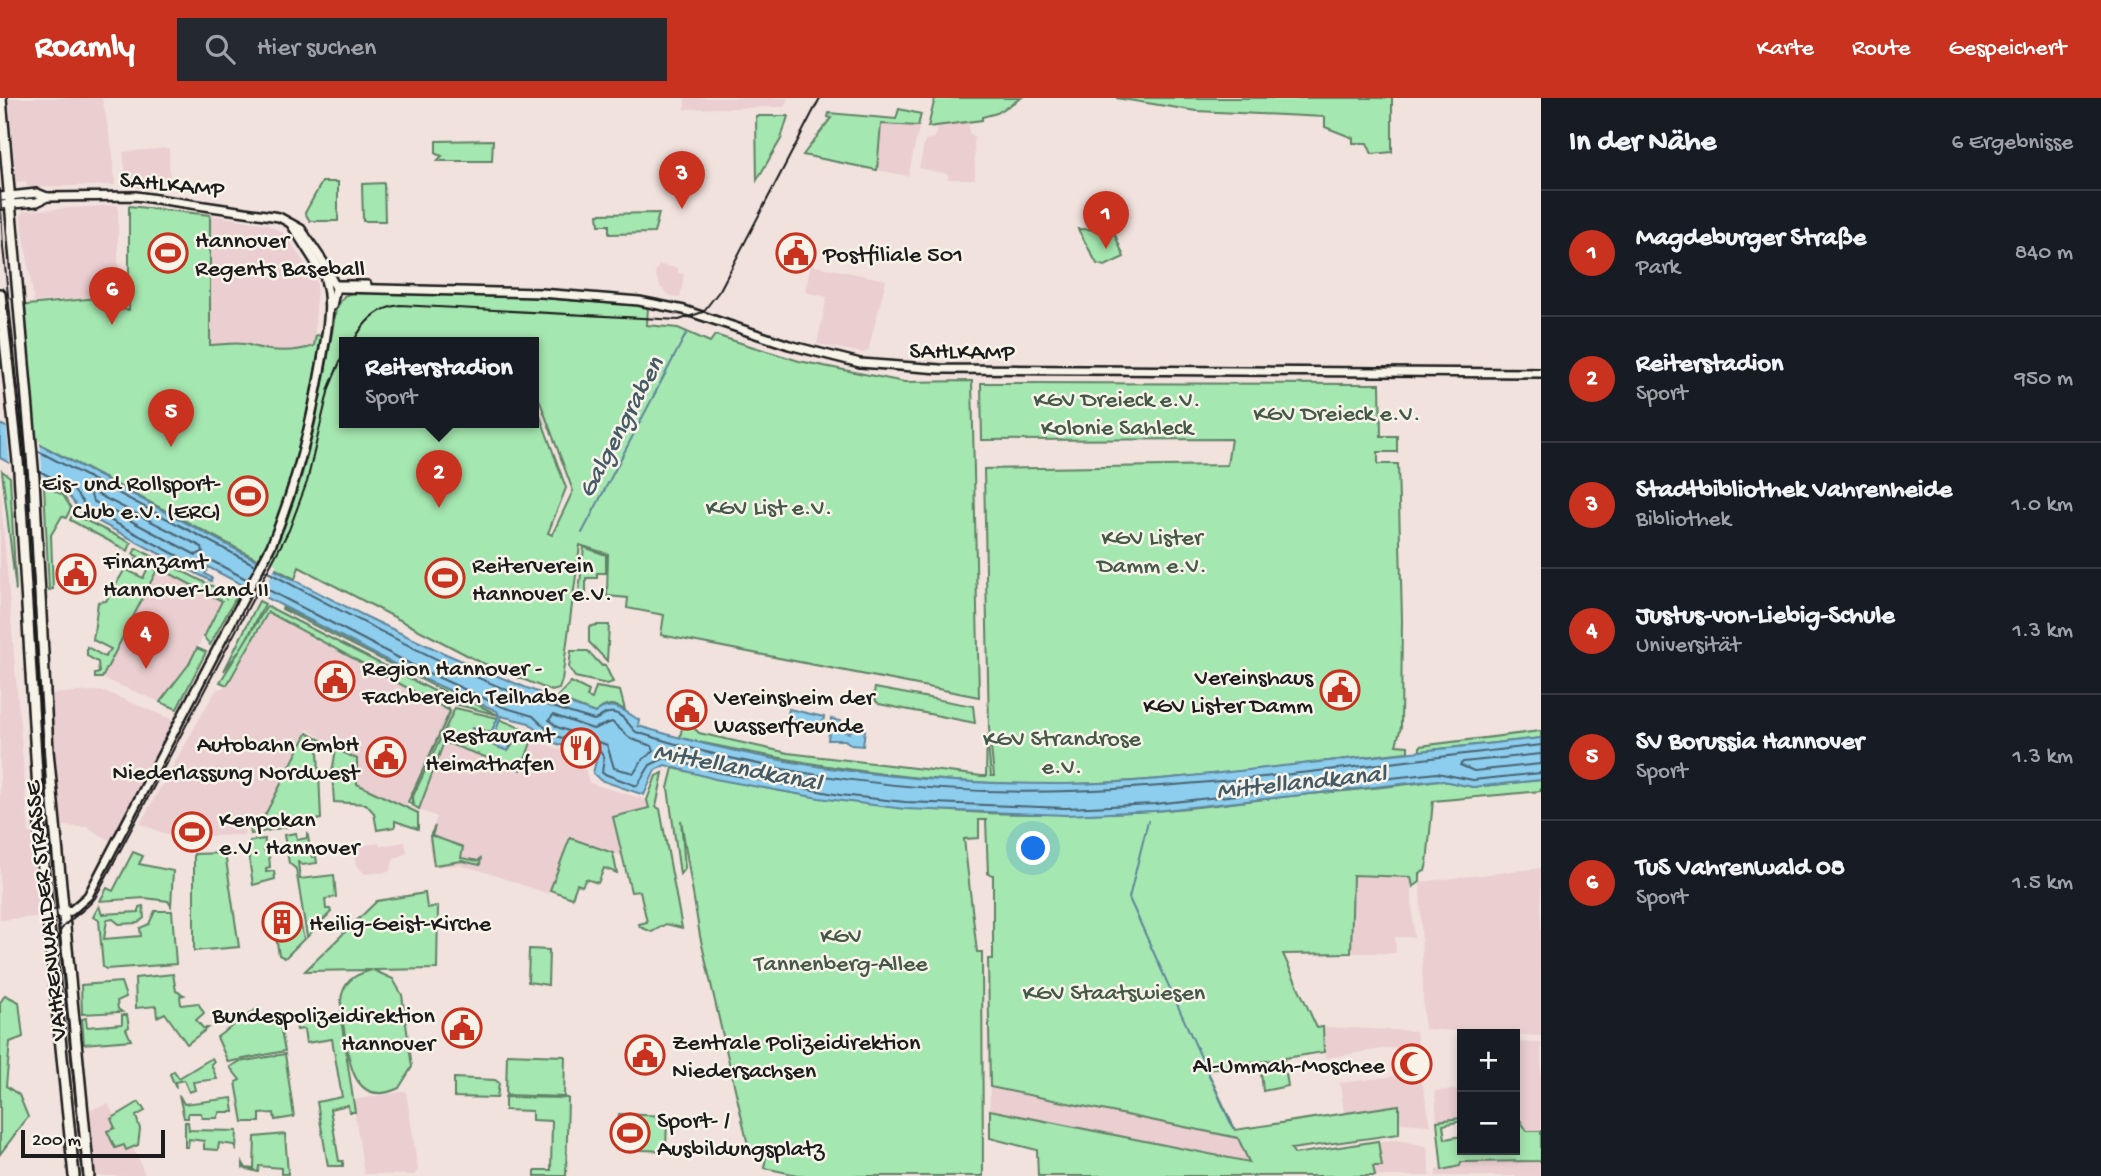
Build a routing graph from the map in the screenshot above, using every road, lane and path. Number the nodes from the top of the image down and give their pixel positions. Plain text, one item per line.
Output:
1 (1, 98) edge
2 (4, 200) edge
3 (291, 224) junction
4 (324, 263) junction
5 (324, 276) junction
6 (335, 285) junction
7 (355, 286) junction
8 (0, 294) edge
9 (329, 295) junction
10 (332, 307) junction
11 (326, 331) junction
12 (1541, 373) edge
13 (63, 914) junction
14 (47, 916) junction
15 (74, 1176) edge
16 (89, 1176) edge

1 - 2 main road, VAHRENWALDER STRASSE
2 - 3 street, SAHLKAMP
2 - 13 main road, VAHRENWALDER STRASSE
3 - 4 street, SAHLKAMP
3 - 5 street
4 - 6 street, SAHLKAMP
4 - 7 street, SAHLKAMP
5 - 6 street
5 - 9 street
6 - 7 street, SAHLKAMP
6 - 9 street
6 - 10 street
7 - 10 street
7 - 12 street, SAHLKAMP
8 - 14 main road, VAHRENWALDER STRASSE
9 - 11 street
10 - 11 street
11 - 13 street
13 - 14 street
13 - 16 main road, VAHRENWALDER STRASSE
14 - 15 main road, VAHRENWALDER STRASSE

